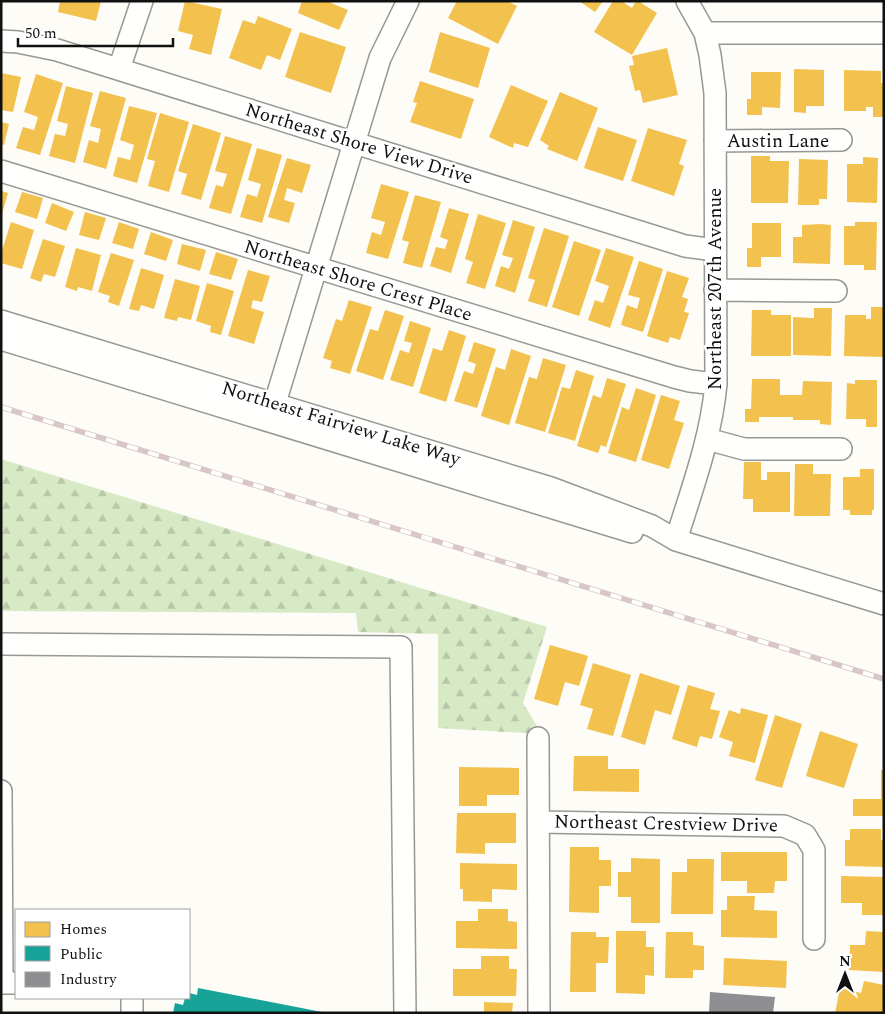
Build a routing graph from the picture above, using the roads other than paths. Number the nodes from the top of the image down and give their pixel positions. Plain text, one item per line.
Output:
1 (142, 1) edge
2 (408, 1) edge
3 (687, 1) edge
4 (705, 33) junction
5 (884, 33) edge
6 (1, 41) edge
7 (119, 69) junction
8 (841, 140) dead end
9 (715, 141) junction
10 (354, 143) junction
11 (1, 171) edge
12 (715, 250) junction
13 (315, 268) junction
14 (715, 290) junction
15 (836, 291) dead end
16 (1, 321) edge
17 (1, 339) edge
18 (716, 384) junction
19 (272, 412) junction
20 (707, 439) junction
21 (841, 449) dead end
22 (676, 540) junction
23 (884, 604) edge
24 (1, 644) edge
25 (538, 738) dead end
26 (1, 791) edge
27 (539, 822) junction
28 (814, 939) dead end
29 (15, 983) edge
30 (132, 999) edge
31 (132, 1013) edge
32 (405, 1013) edge
33 (539, 1013) edge

1 - 7 street
2 - 10 street
3 - 4 street, Northeast 207th Avenue
4 - 5 street
4 - 9 street, Northeast 207th Avenue
6 - 7 street, Northeast Shore View Drive
7 - 10 street, Northeast Shore View Drive
8 - 9 street, Austin Lane
9 - 12 street, Northeast 207th Avenue
10 - 12 street, Northeast Shore View Drive
10 - 13 street
11 - 13 street, Northeast Shore Crest Place
12 - 14 street, Northeast 207th Avenue
13 - 18 street, Northeast Shore Crest Place
13 - 19 street
14 - 15 street
14 - 18 street, Northeast 207th Avenue
16 - 19 street, Northeast Fairview Lake Way
17 - 19 street, Northeast Fairview Lake Way
18 - 20 street, Northeast 207th Avenue
19 - 22 street, Northeast Fairview Lake Way
20 - 21 street
20 - 22 street, Northeast 207th Avenue
22 - 23 street, Northeast Fairview Lake Way
24 - 32 street
25 - 27 street
26 - 29 street
27 - 28 street, Northeast Crestview Drive
27 - 33 street
30 - 31 street

